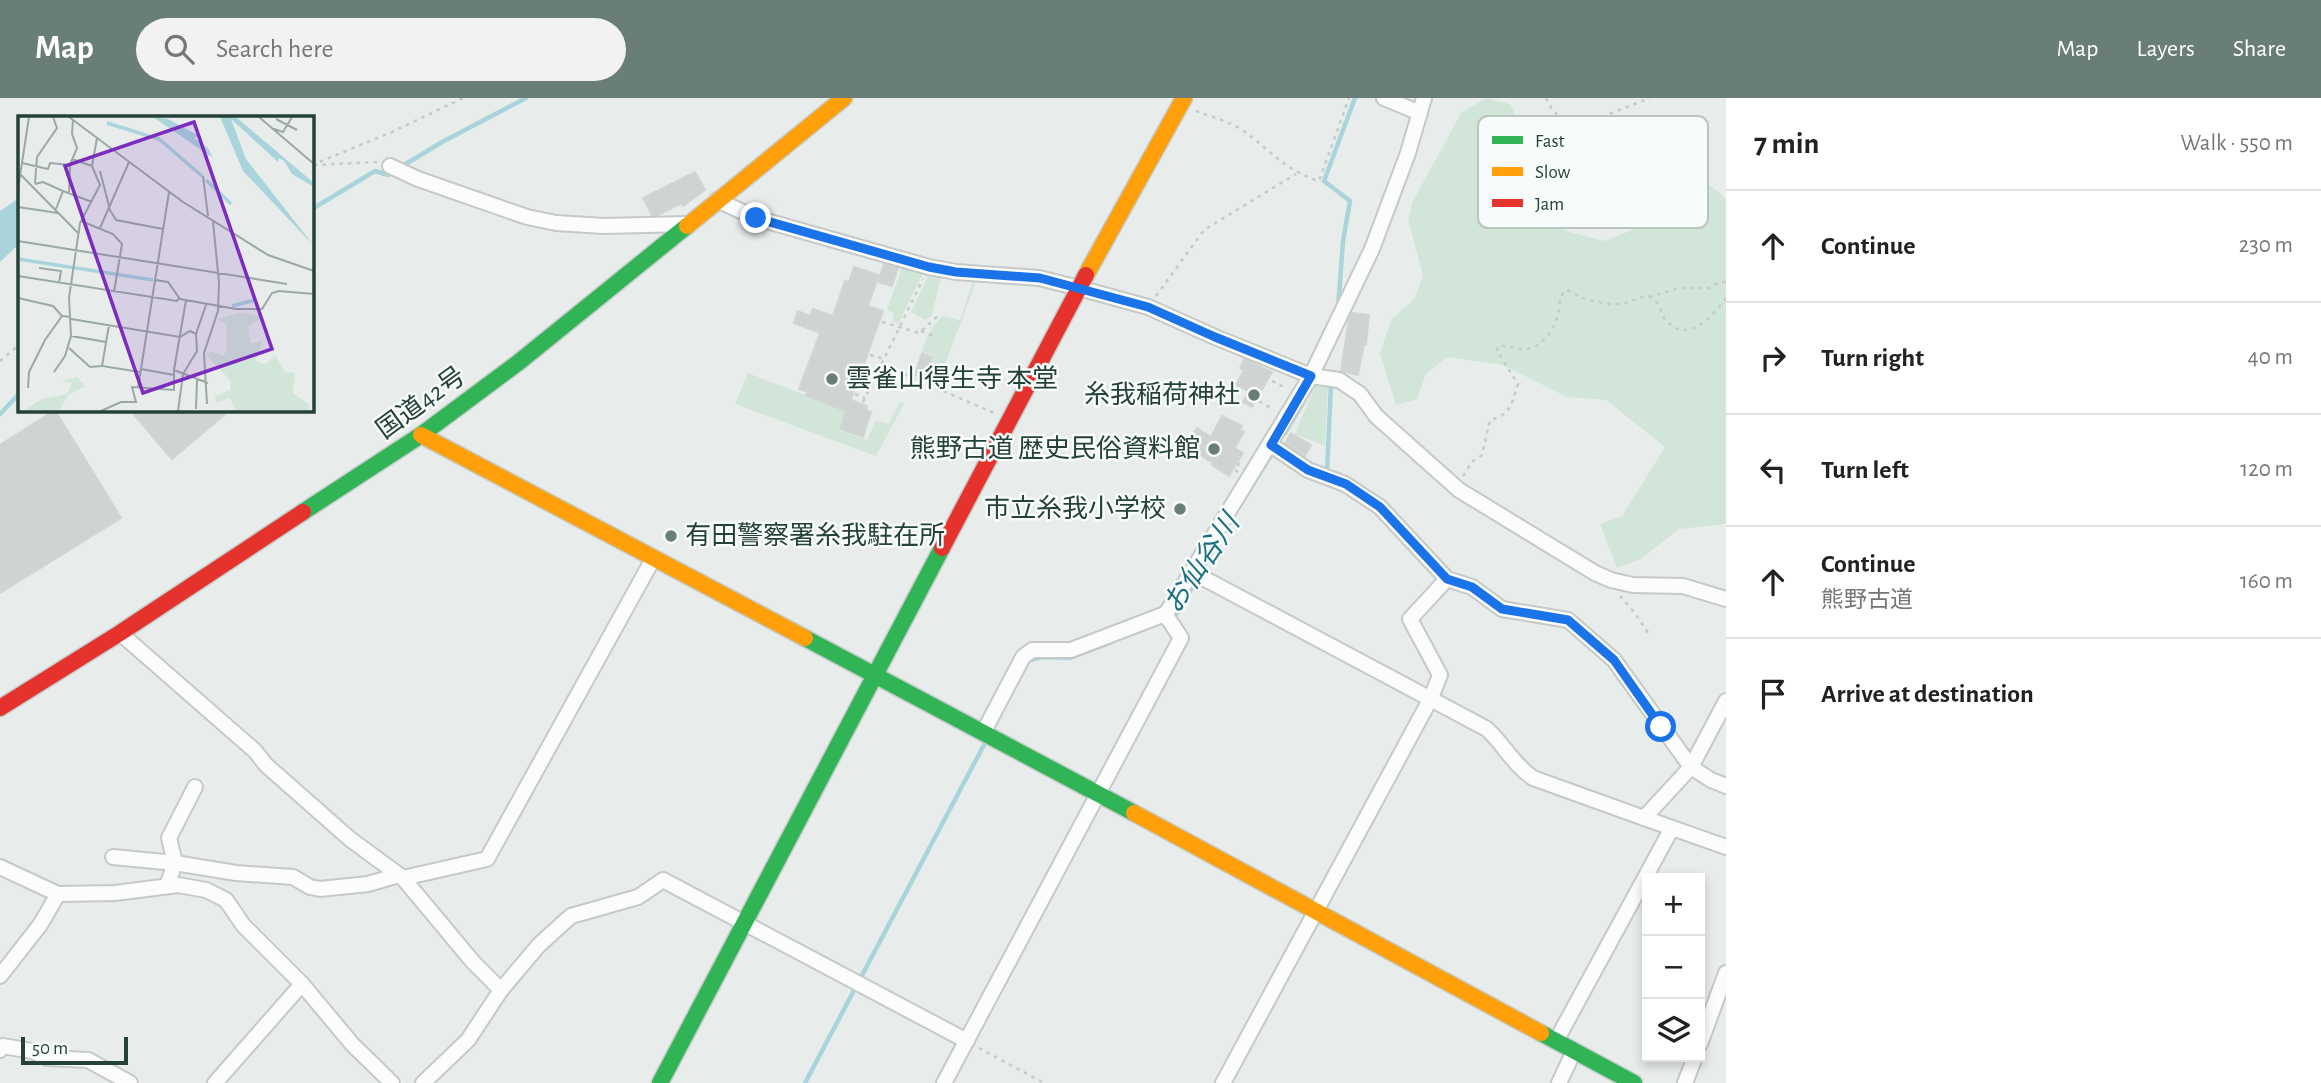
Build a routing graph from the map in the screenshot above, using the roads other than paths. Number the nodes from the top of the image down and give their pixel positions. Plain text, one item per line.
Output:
1 (844, 98) edge
2 (1384, 98) edge
3 (1424, 98) edge
4 (1182, 102) edge
5 (1420, 113) junction
6 (390, 166) road end
7 (717, 200) junction
8 (687, 224) junction
9 (1079, 288) junction
10 (1311, 376) junction
11 (421, 436) junction
12 (1271, 445) junction
13 (653, 559) junction
14 (1192, 572) junction
15 (1447, 579) junction
16 (1726, 599) edge
17 (1165, 614) junction
18 (120, 633) junction
19 (874, 677) junction
20 (1431, 698) junction
21 (1726, 701) edge
22 (0, 709) edge
23 (983, 733) junction
24 (1691, 766) junction
25 (1726, 786) edge
26 (195, 787) dead end
27 (1098, 793) junction
28 (1644, 818) junction
29 (1672, 828) junction
30 (1726, 846) edge
31 (113, 857) dead end
32 (175, 863) junction
33 (0, 867) edge
34 (401, 876) junction
35 (167, 886) junction
36 (58, 894) junction
37 (1314, 912) junction
38 (744, 923) junction
39 (1726, 973) edge
40 (0, 976) edge
41 (302, 984) junction
42 (501, 990) junction
43 (1705, 1030) edge
44 (967, 1041) junction
45 (1556, 1041) junction
46 (1, 1047) edge
47 (1574, 1051) junction
48 (1693, 1062) edge
49 (130, 1083) edge
50 (215, 1083) edge
51 (392, 1083) edge
52 (423, 1083) edge
53 (660, 1083) edge
54 (944, 1083) edge
55 (1223, 1083) edge
56 (1559, 1083) edge
57 (1634, 1083) edge
58 (1685, 1083) edge

1 - 7 main road, 国道42号
2 - 5 street
3 - 5 street
4 - 9 main road
5 - 10 street
6 - 8 street
7 - 8 main road, 国道42号
7 - 9 street
8 - 11 main road, 国道42号
9 - 10 street
9 - 19 main road
10 - 12 street
10 - 16 street
11 - 13 main road
11 - 18 main road, 国道42号
12 - 14 street
12 - 15 street
13 - 19 main road
13 - 34 street
14 - 17 street
14 - 20 street
15 - 20 street
15 - 24 street
17 - 23 street
17 - 27 street
18 - 22 main road, 国道42号
18 - 34 street
19 - 23 main road
19 - 38 main road
20 - 28 street
20 - 37 street
21 - 24 street
23 - 27 main road
24 - 25 street
24 - 28 street
26 - 32 street
27 - 37 main road
27 - 44 street
28 - 29 street
29 - 30 street
29 - 45 street
31 - 32 street
32 - 34 street
32 - 35 street
33 - 36 street
34 - 42 street
35 - 36 street
35 - 41 street
36 - 40 street
37 - 45 main road
37 - 55 street
38 - 42 street
38 - 44 street
38 - 53 main road
39 - 43 street
41 - 50 street
41 - 51 street
42 - 52 street
44 - 54 street
45 - 47 main road
46 - 49 street
47 - 56 street
47 - 57 main road
48 - 58 street

